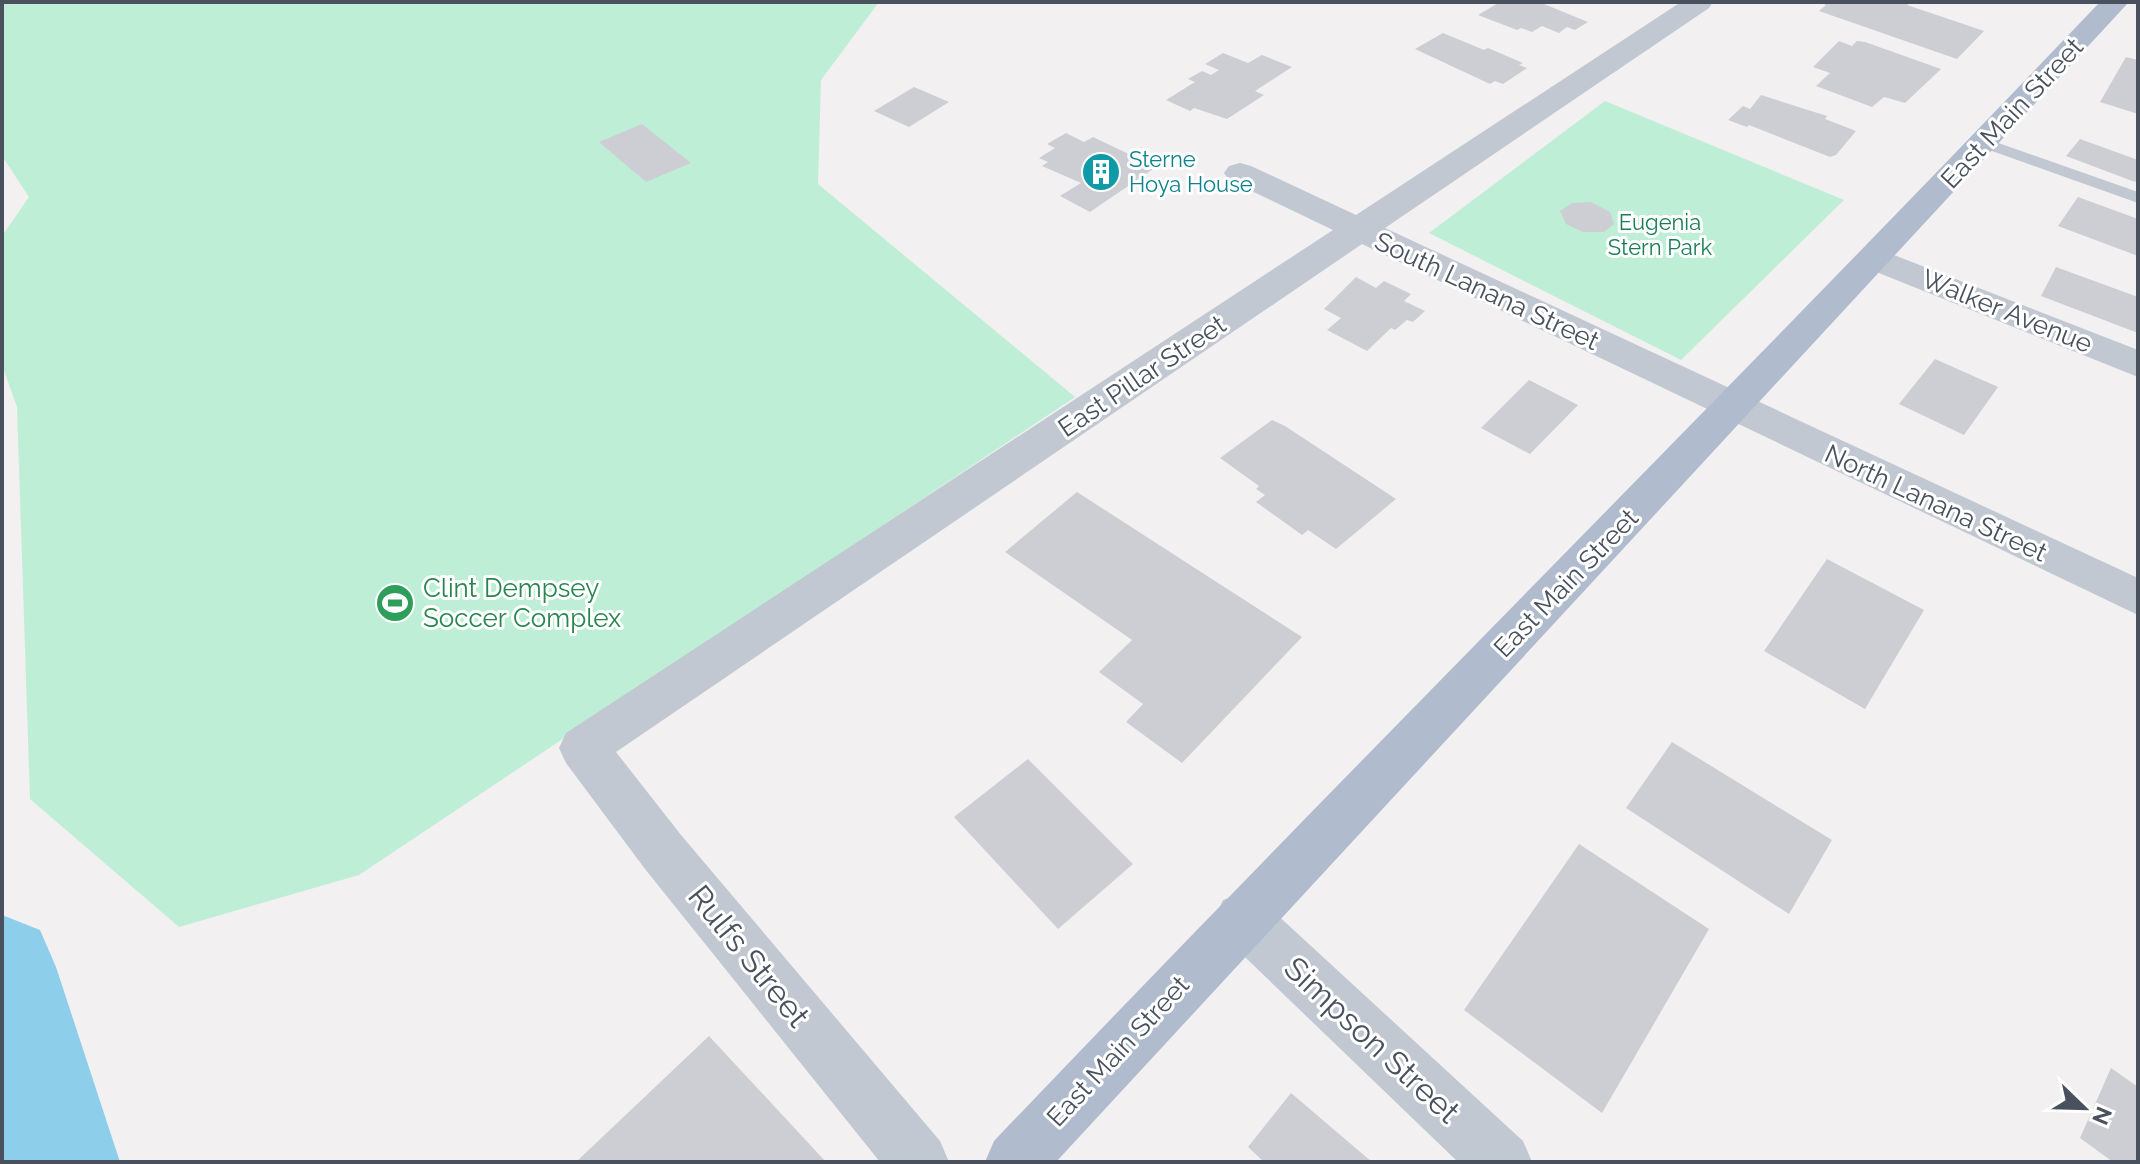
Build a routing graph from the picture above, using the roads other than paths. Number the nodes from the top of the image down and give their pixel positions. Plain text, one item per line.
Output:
1 (1699, 2) edge
2 (2115, 2) edge
3 (1984, 143) junction
4 (1240, 173) dead end
5 (2138, 198) edge
6 (1360, 231) junction
7 (1876, 259) junction
8 (2138, 364) edge
9 (1734, 409) junction
10 (2138, 598) edge
11 (583, 748) joint
12 (1242, 918) junction
13 (919, 1162) edge
14 (1015, 1162) edge
15 (1502, 1162) edge

1 - 6 street, East Pillar Street
2 - 3 main road, East Main Street
3 - 5 lane
3 - 7 main road, East Main Street
4 - 6 street, South Lanana Street
6 - 9 street, South Lanana Street
6 - 11 street, East Pillar Street
7 - 8 street, Walker Avenue
7 - 9 main road, East Main Street
9 - 10 street, North Lanana Street
9 - 12 main road, East Main Street
11 - 13 street, Rulfs Street
12 - 14 main road, East Main Street
12 - 15 street, Simpson Street

